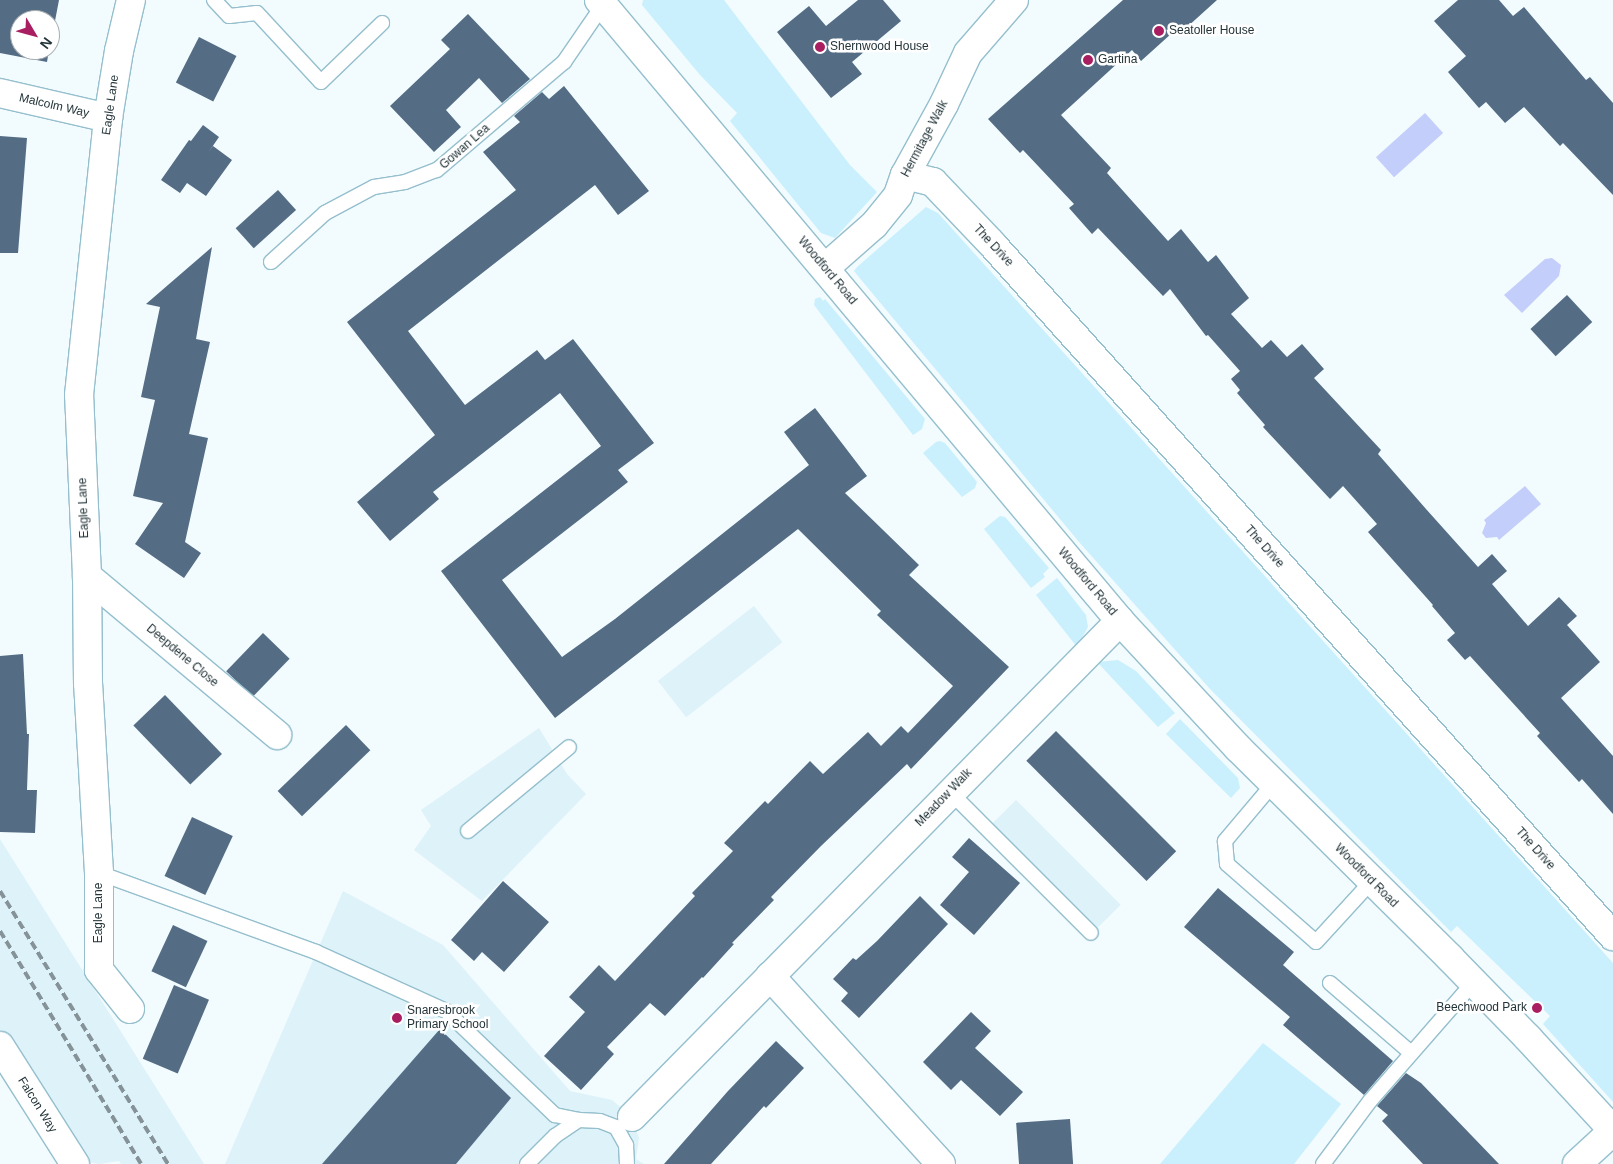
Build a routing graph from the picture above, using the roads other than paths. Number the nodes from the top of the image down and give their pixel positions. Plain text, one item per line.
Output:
1 (131, 0) edge
2 (214, 0) edge
3 (1014, 0) edge
4 (601, 2) edge
5 (382, 23) dead end
6 (0, 94) edge
7 (108, 118) junction
8 (904, 175) junction
9 (271, 262) dead end
10 (825, 268) junction
11 (87, 576) junction
12 (1120, 621) junction
13 (277, 735) dead end
14 (569, 747) dead end
15 (1273, 784) junction
16 (950, 792) junction
17 (468, 831) dead end
18 (99, 873) junction
19 (1371, 882) junction
20 (1090, 933) dead end
21 (1613, 936) edge
22 (770, 976) junction
23 (1330, 983) dead end
24 (1473, 983) junction
25 (130, 1008) dead end
26 (0, 1046) edge
27 (1411, 1053) junction
28 (578, 1120) junction
29 (624, 1122) junction
30 (1613, 1131) edge
31 (75, 1164) edge
32 (527, 1164) edge
33 (627, 1164) edge
34 (941, 1164) edge
35 (1323, 1164) edge
36 (1577, 1164) edge

1 - 7 street, Eagle Lane
2 - 5 lane
3 - 8 street, Hermitage Walk
4 - 9 lane, Gowan Lea
4 - 10 street, Woodford Road
6 - 7 street, Malcolm Way
7 - 11 street, Eagle Lane
8 - 10 street, Hermitage Walk
8 - 21 street, The Drive
10 - 12 street, Woodford Road
11 - 13 street, Deepdene Close
11 - 18 street, Eagle Lane
12 - 15 street, Woodford Road
12 - 16 street, Meadow Walk
14 - 17 lane
15 - 19 street, Woodford Road
15 - 19 lane
16 - 20 lane
16 - 22 street, Meadow Walk
18 - 25 street, Eagle Lane
18 - 28 lane
19 - 24 street, Woodford Road
22 - 29 street, Meadow Walk
22 - 34 street
23 - 27 lane
24 - 27 lane
24 - 30 street, Woodford Road
26 - 31 street, Falcon Way
27 - 35 lane
28 - 29 lane
28 - 32 lane
29 - 33 lane
30 - 36 street

